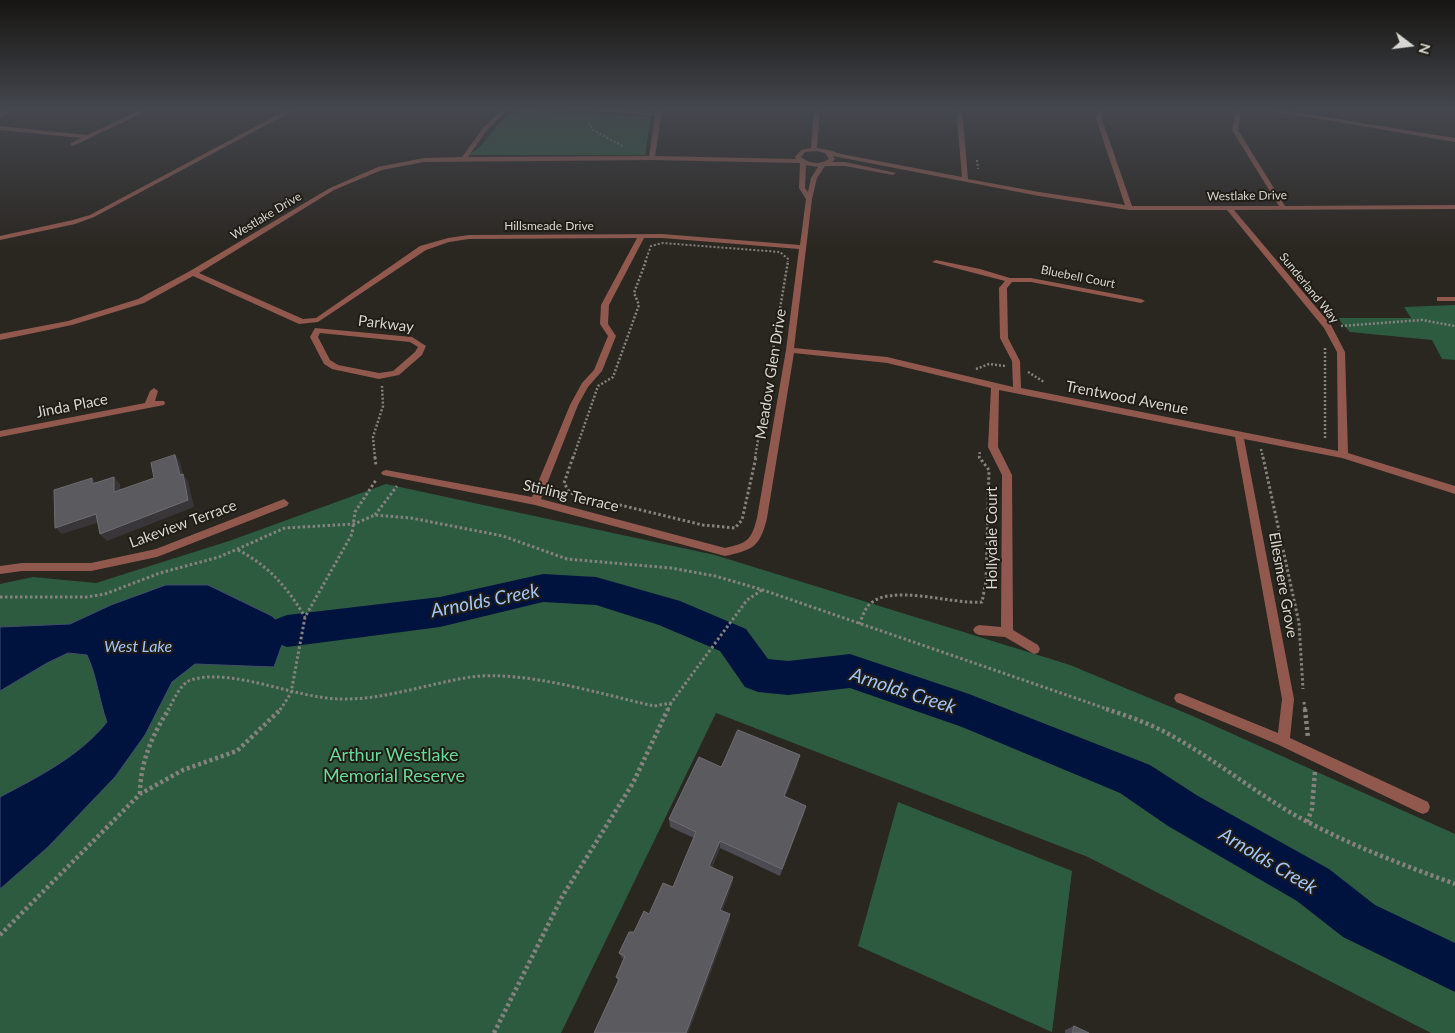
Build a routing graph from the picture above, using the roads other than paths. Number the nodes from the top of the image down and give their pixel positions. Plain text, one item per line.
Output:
1 (204, 156) edge
2 (466, 156) edge
3 (665, 156) edge
4 (799, 156) edge
5 (830, 156) edge
6 (840, 156) edge
7 (963, 156) edge
8 (1112, 156) edge
9 (1251, 156) edge
10 (652, 158) junction
11 (464, 159) junction
12 (802, 162) junction
13 (824, 164) junction
14 (965, 179) junction
15 (1040, 194) junction
16 (810, 199) junction
17 (1283, 207) junction
18 (1455, 207) edge
19 (1129, 208) junction
20 (1229, 208) junction
21 (0, 238) edge
22 (639, 240) junction
23 (803, 247) junction
24 (936, 262) dead end
25 (192, 273) junction
26 (1010, 280) junction
27 (1440, 299) dead end
28 (1455, 299) edge
29 (1141, 301) dead end
30 (318, 320) junction
31 (318, 330) junction
32 (0, 338) edge
33 (790, 350) junction
34 (995, 386) junction
35 (1017, 390) junction
36 (154, 391) dead end
37 (161, 403) dead end
38 (148, 405) junction
39 (0, 434) edge
40 (1239, 434) junction
41 (1343, 455) junction
42 (386, 473) dead end
43 (1455, 490) edge
44 (535, 501) junction
45 (284, 503) dead end
46 (746, 547) joint
47 (0, 570) edge
48 (979, 630) dead end
49 (1007, 632) junction
50 (1034, 649) dead end
51 (1180, 698) dead end
52 (1283, 742) junction
53 (1423, 807) dead end

1 - 21 street
2 - 11 street
3 - 10 street, Westlake Drive
4 - 12 street, Meadow Glen Drive
5 - 13 street
6 - 14 street, Westlake Drive
7 - 14 street
8 - 19 street
9 - 17 street
10 - 11 street, Westlake Drive
10 - 12 street, Westlake Drive
11 - 25 street, Westlake Drive
12 - 13 street, Westlake Drive
12 - 16 street, Meadow Glen Drive
13 - 15 street, Westlake Drive
13 - 16 street, Meadow Glen Drive
14 - 15 street, Westlake Drive
15 - 19 street, Westlake Drive
16 - 23 street, Meadow Glen Drive
17 - 18 street, Westlake Drive
17 - 20 street, Westlake Drive
19 - 20 street, Westlake Drive
20 - 41 street, Sunderland Way
22 - 23 street, Hillsmeade Drive
22 - 30 street, Hillsmeade Drive
22 - 44 street
23 - 33 street, Meadow Glen Drive
24 - 26 street, Bluebell Court
25 - 30 street
25 - 32 street, Westlake Drive
26 - 29 street, Bluebell Court
26 - 35 street
27 - 28 street
30 - 31 street
31 - 31 street, Parkway
33 - 34 street, Trentwood Avenue
33 - 46 street, Meadow Glen Drive
34 - 35 street, Trentwood Avenue
34 - 49 street, Hollydale Court
35 - 40 street, Trentwood Avenue
36 - 38 street
37 - 38 street, Jinda Place
38 - 39 street, Jinda Place
40 - 41 street, Trentwood Avenue
40 - 52 street, Ellesmere Grove
41 - 43 street, Trentwood Avenue
42 - 44 street, Stirling Terrace
44 - 46 street, Stirling Terrace
45 - 47 street, Lakeview Terrace
48 - 49 street
49 - 50 street
51 - 52 street
52 - 53 street

